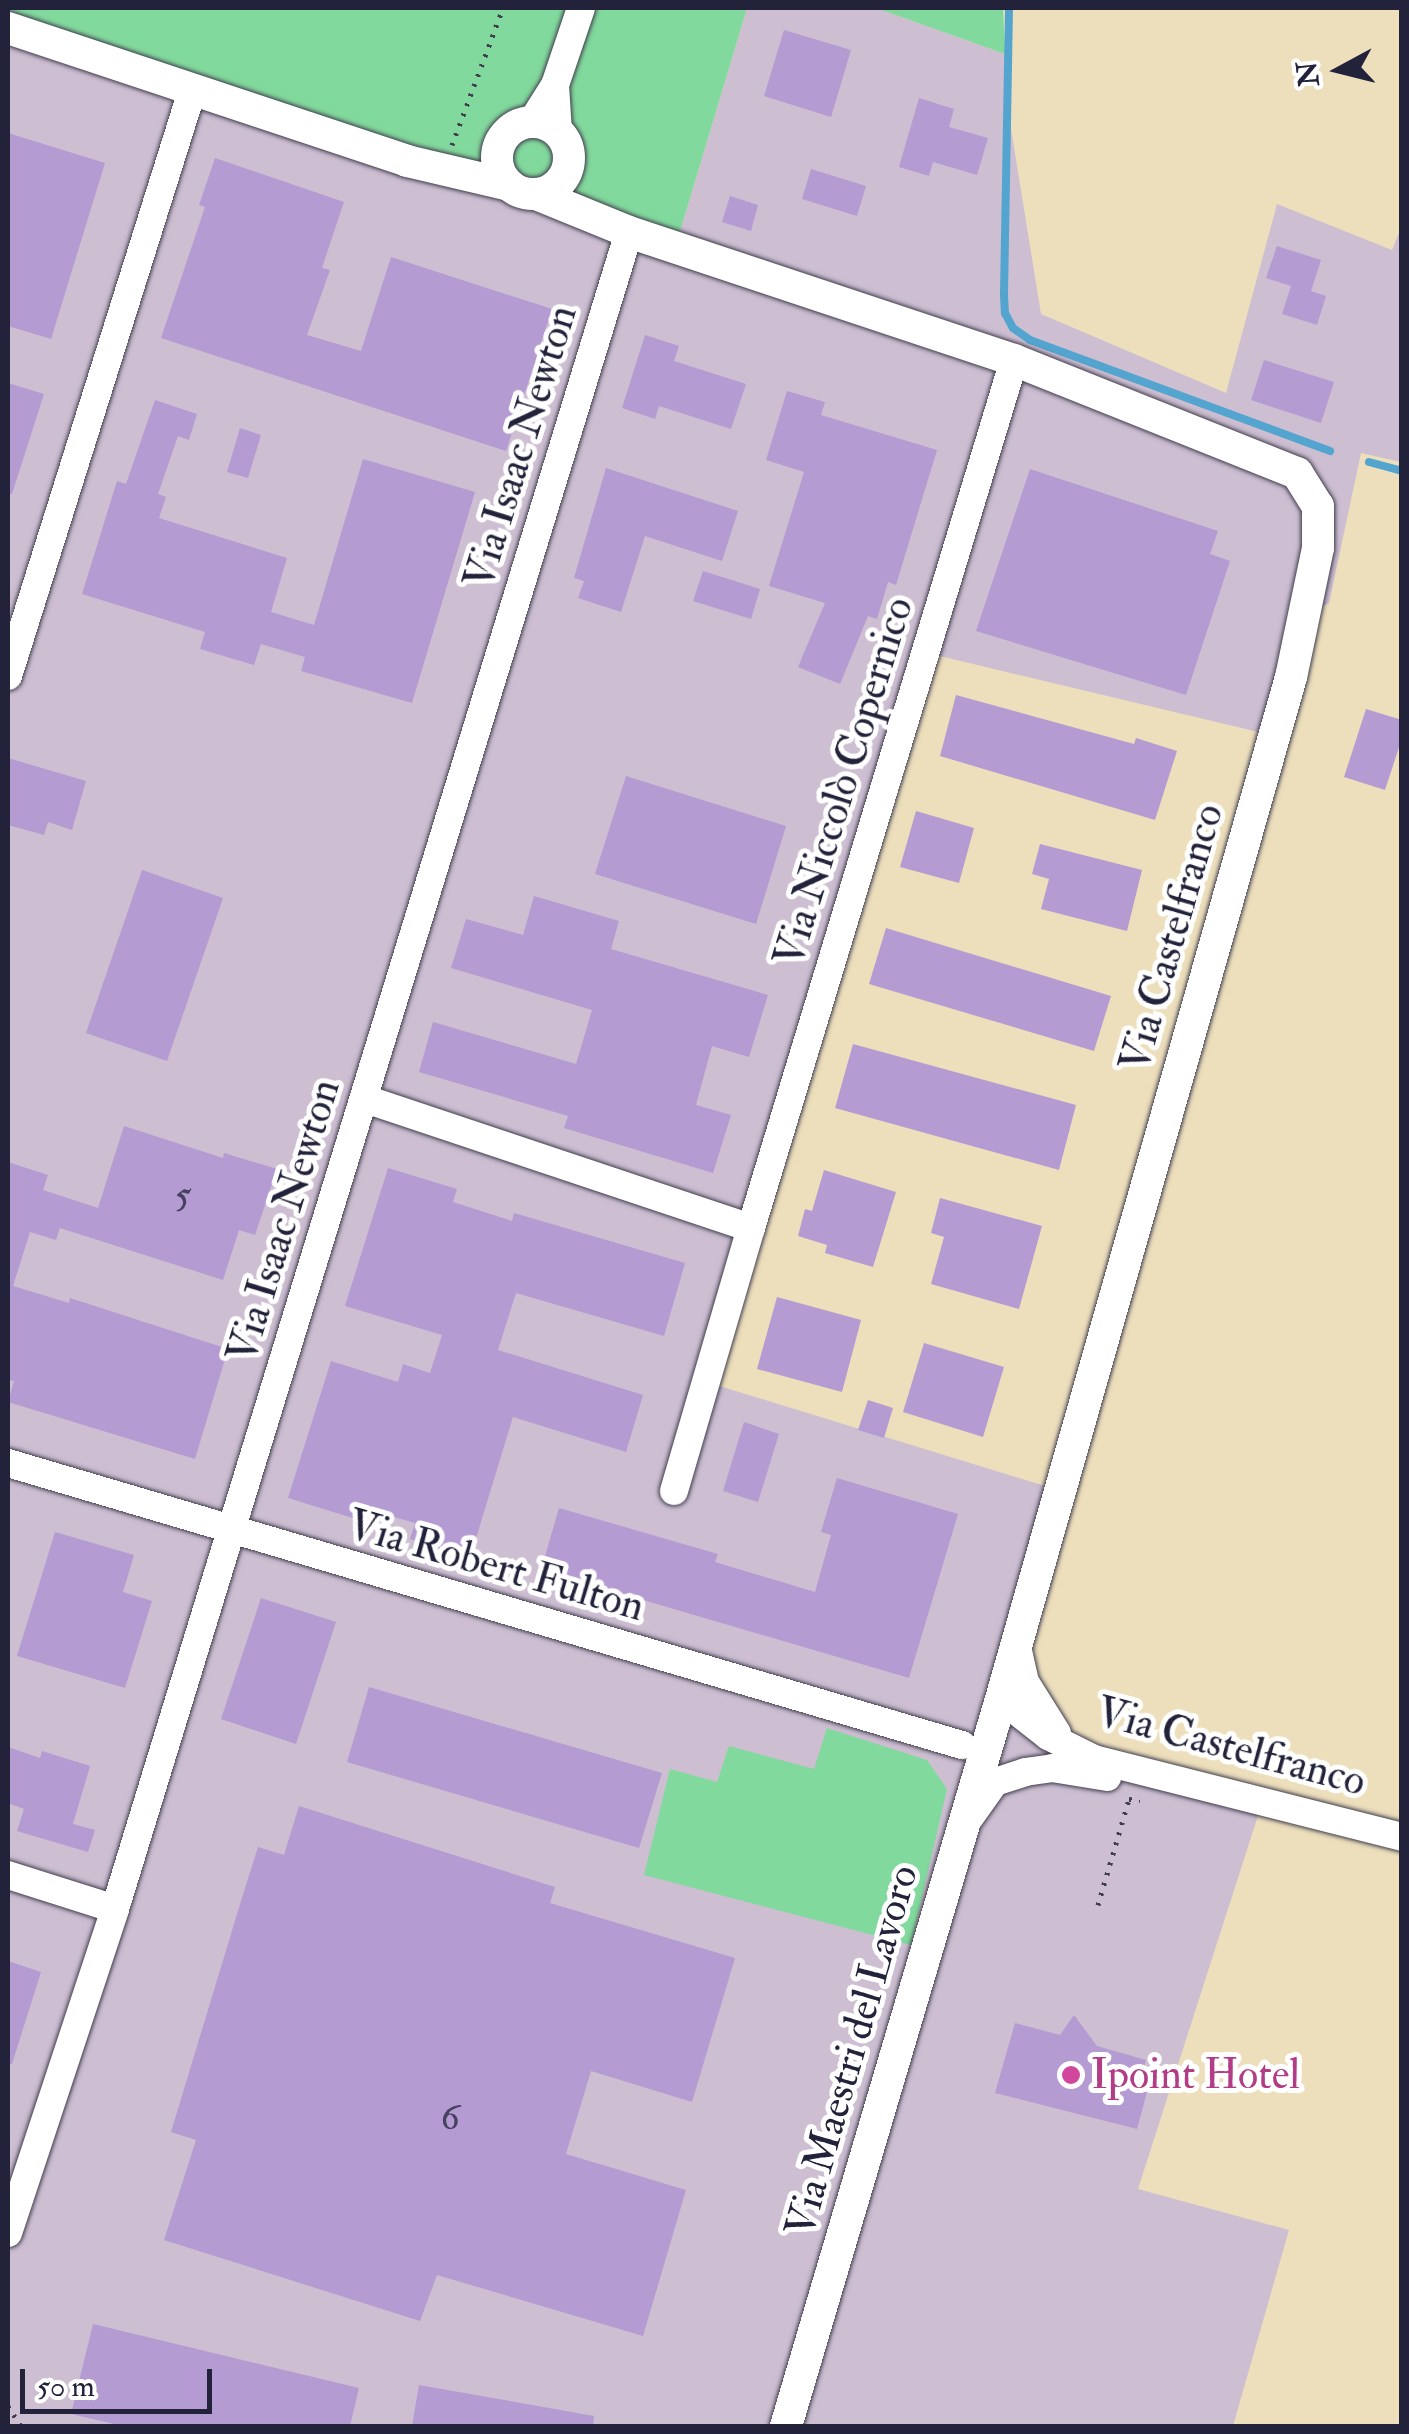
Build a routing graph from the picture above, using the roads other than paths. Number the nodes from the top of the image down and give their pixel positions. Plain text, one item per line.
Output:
1 (581, 8) edge
2 (8, 28) edge
3 (193, 88) junction
4 (545, 128) junction
5 (500, 147) junction
6 (408, 161) junction
7 (565, 176) junction
8 (523, 190) junction
9 (629, 232) junction
10 (1014, 360) junction
11 (8, 676) edge
12 (365, 1099) junction
13 (751, 1228) junction
14 (8, 1463) edge
15 (674, 1490) dead end
16 (230, 1530) junction
17 (1016, 1642) junction
18 (1000, 1699) junction
19 (962, 1745) dead end
20 (1071, 1750) junction
21 (1196, 1786) junction
22 (960, 1836) junction
23 (1402, 1837) edge
24 (8, 1875) edge
25 (115, 1909) junction
26 (8, 2232) edge
27 (786, 2426) edge

1 - 4 street
2 - 3 street, Via Castelfranco
3 - 6 street, Via Castelfranco
3 - 11 street
4 - 5 street
4 - 7 street
5 - 6 street, Via Castelfranco
5 - 8 street
6 - 8 street, Via Castelfranco
7 - 8 street
7 - 9 street, Via Castelfranco
8 - 9 street, Via Castelfranco
9 - 10 street, Via Castelfranco
9 - 12 street, Via Isaac Newton
10 - 13 street, Via Niccolò Copernico
10 - 17 street, Via Castelfranco
12 - 13 street
12 - 16 street, Via Isaac Newton
13 - 15 street, Via Niccolò Copernico
14 - 16 street, Via Robert Fulton
16 - 19 street, Via Robert Fulton
16 - 25 street, Via Isaac Newton
17 - 18 street, Via Castelfranco
17 - 20 street
18 - 20 street, Via Castelfranco
18 - 22 street, Via Maestri del Lavoro
20 - 21 street, Via Castelfranco
21 - 22 street
21 - 23 street, Via Castelfranco
22 - 27 street, Via Maestri del Lavoro
24 - 25 street
25 - 26 street, Via Isaac Newton

